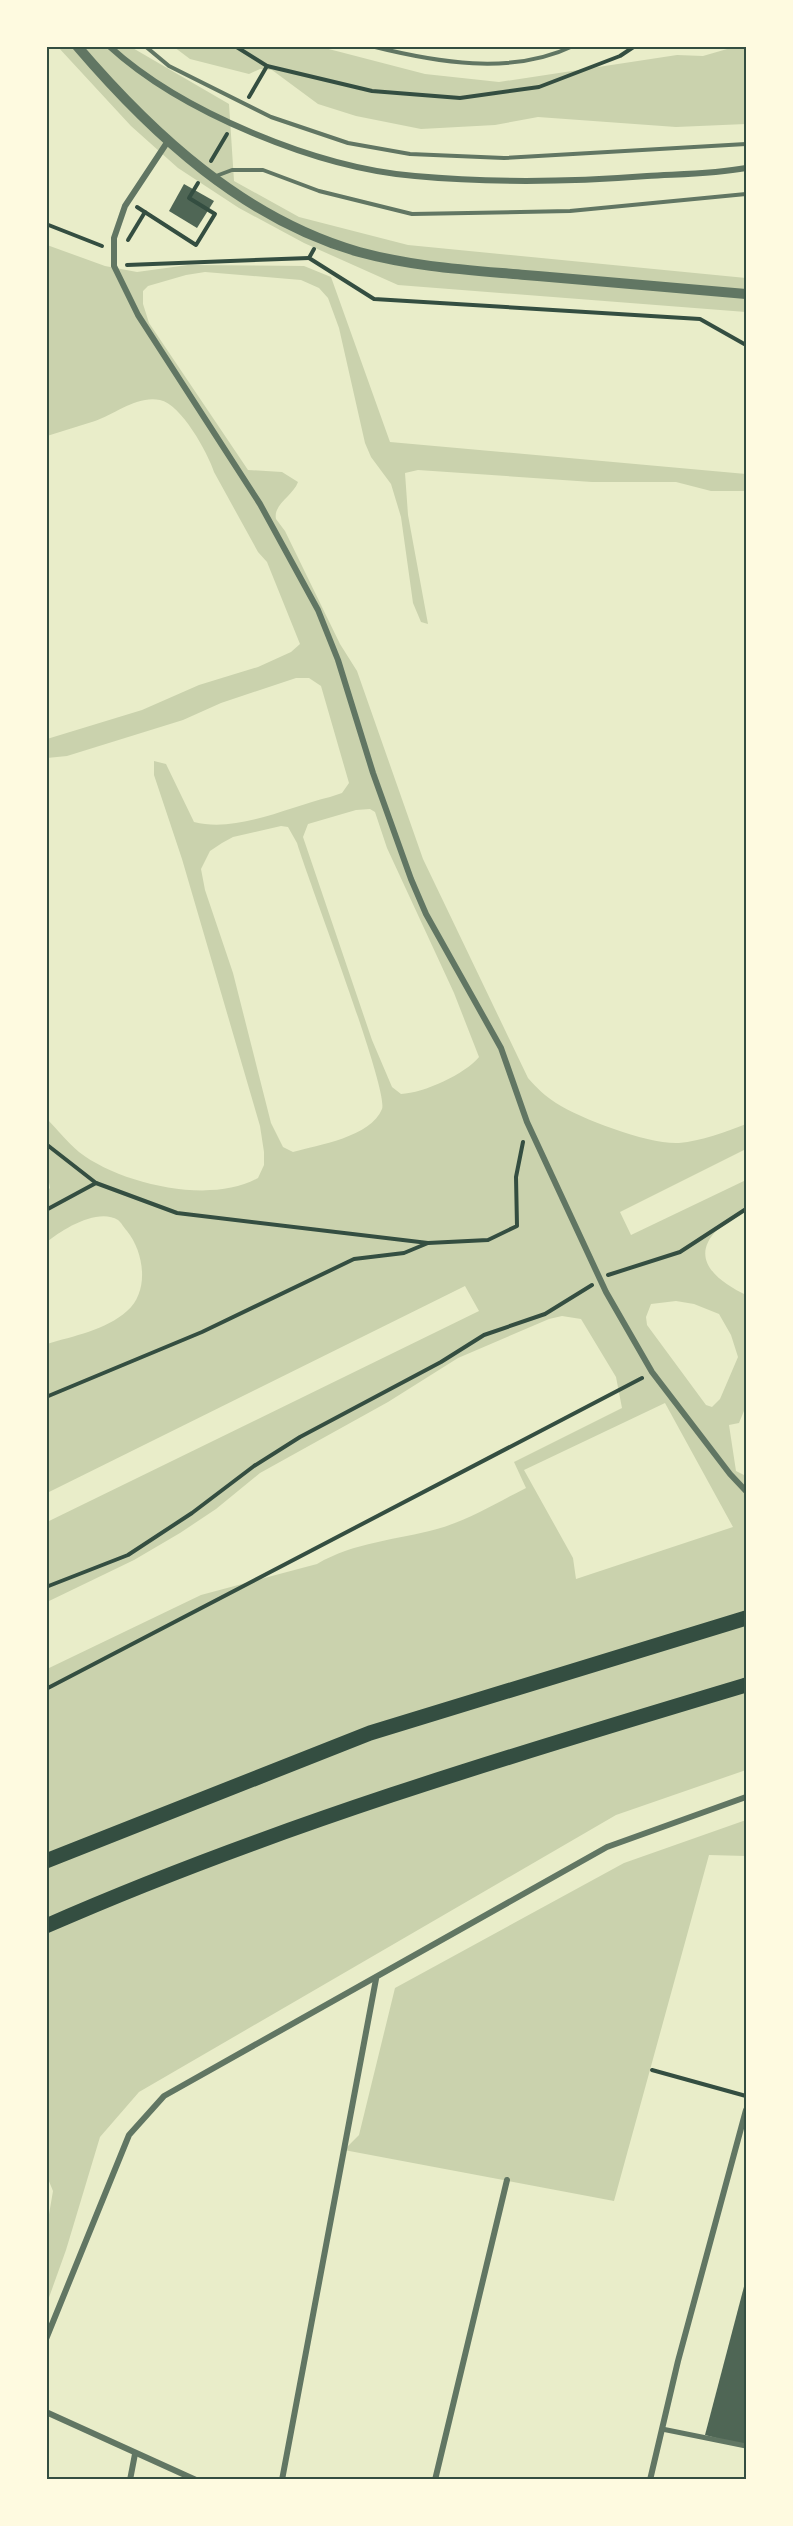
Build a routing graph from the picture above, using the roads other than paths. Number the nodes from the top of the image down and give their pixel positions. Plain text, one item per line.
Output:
1 (77, 46) edge
2 (109, 46) edge
3 (145, 46) edge
4 (371, 46) edge
5 (573, 46) edge
6 (168, 141) junction
7 (747, 144) edge
8 (747, 168) edge
9 (210, 173) junction
10 (747, 194) edge
11 (747, 294) edge
12 (747, 1491) edge
13 (747, 1618) edge
14 (747, 1684) edge
15 (747, 1797) edge
16 (46, 1861) edge
17 (46, 1926) edge
18 (376, 1979) junction
19 (747, 2110) edge
20 (507, 2181) dead end
21 (46, 2339) edge
22 (46, 2412) edge
23 (662, 2428) junction
24 (747, 2446) edge
25 (135, 2454) junction
26 (130, 2480) edge
27 (196, 2480) edge
28 (282, 2480) edge
29 (435, 2480) edge
30 (650, 2480) edge

1 - 6 street
2 - 8 street
3 - 7 lane
4 - 5 lane
6 - 9 street
6 - 12 street
9 - 10 lane
9 - 11 street
13 - 16 highway
14 - 17 highway
15 - 18 street
18 - 21 street
18 - 28 street
19 - 23 street
20 - 29 street
22 - 25 street
23 - 24 street
23 - 30 street
25 - 26 street
25 - 27 street

